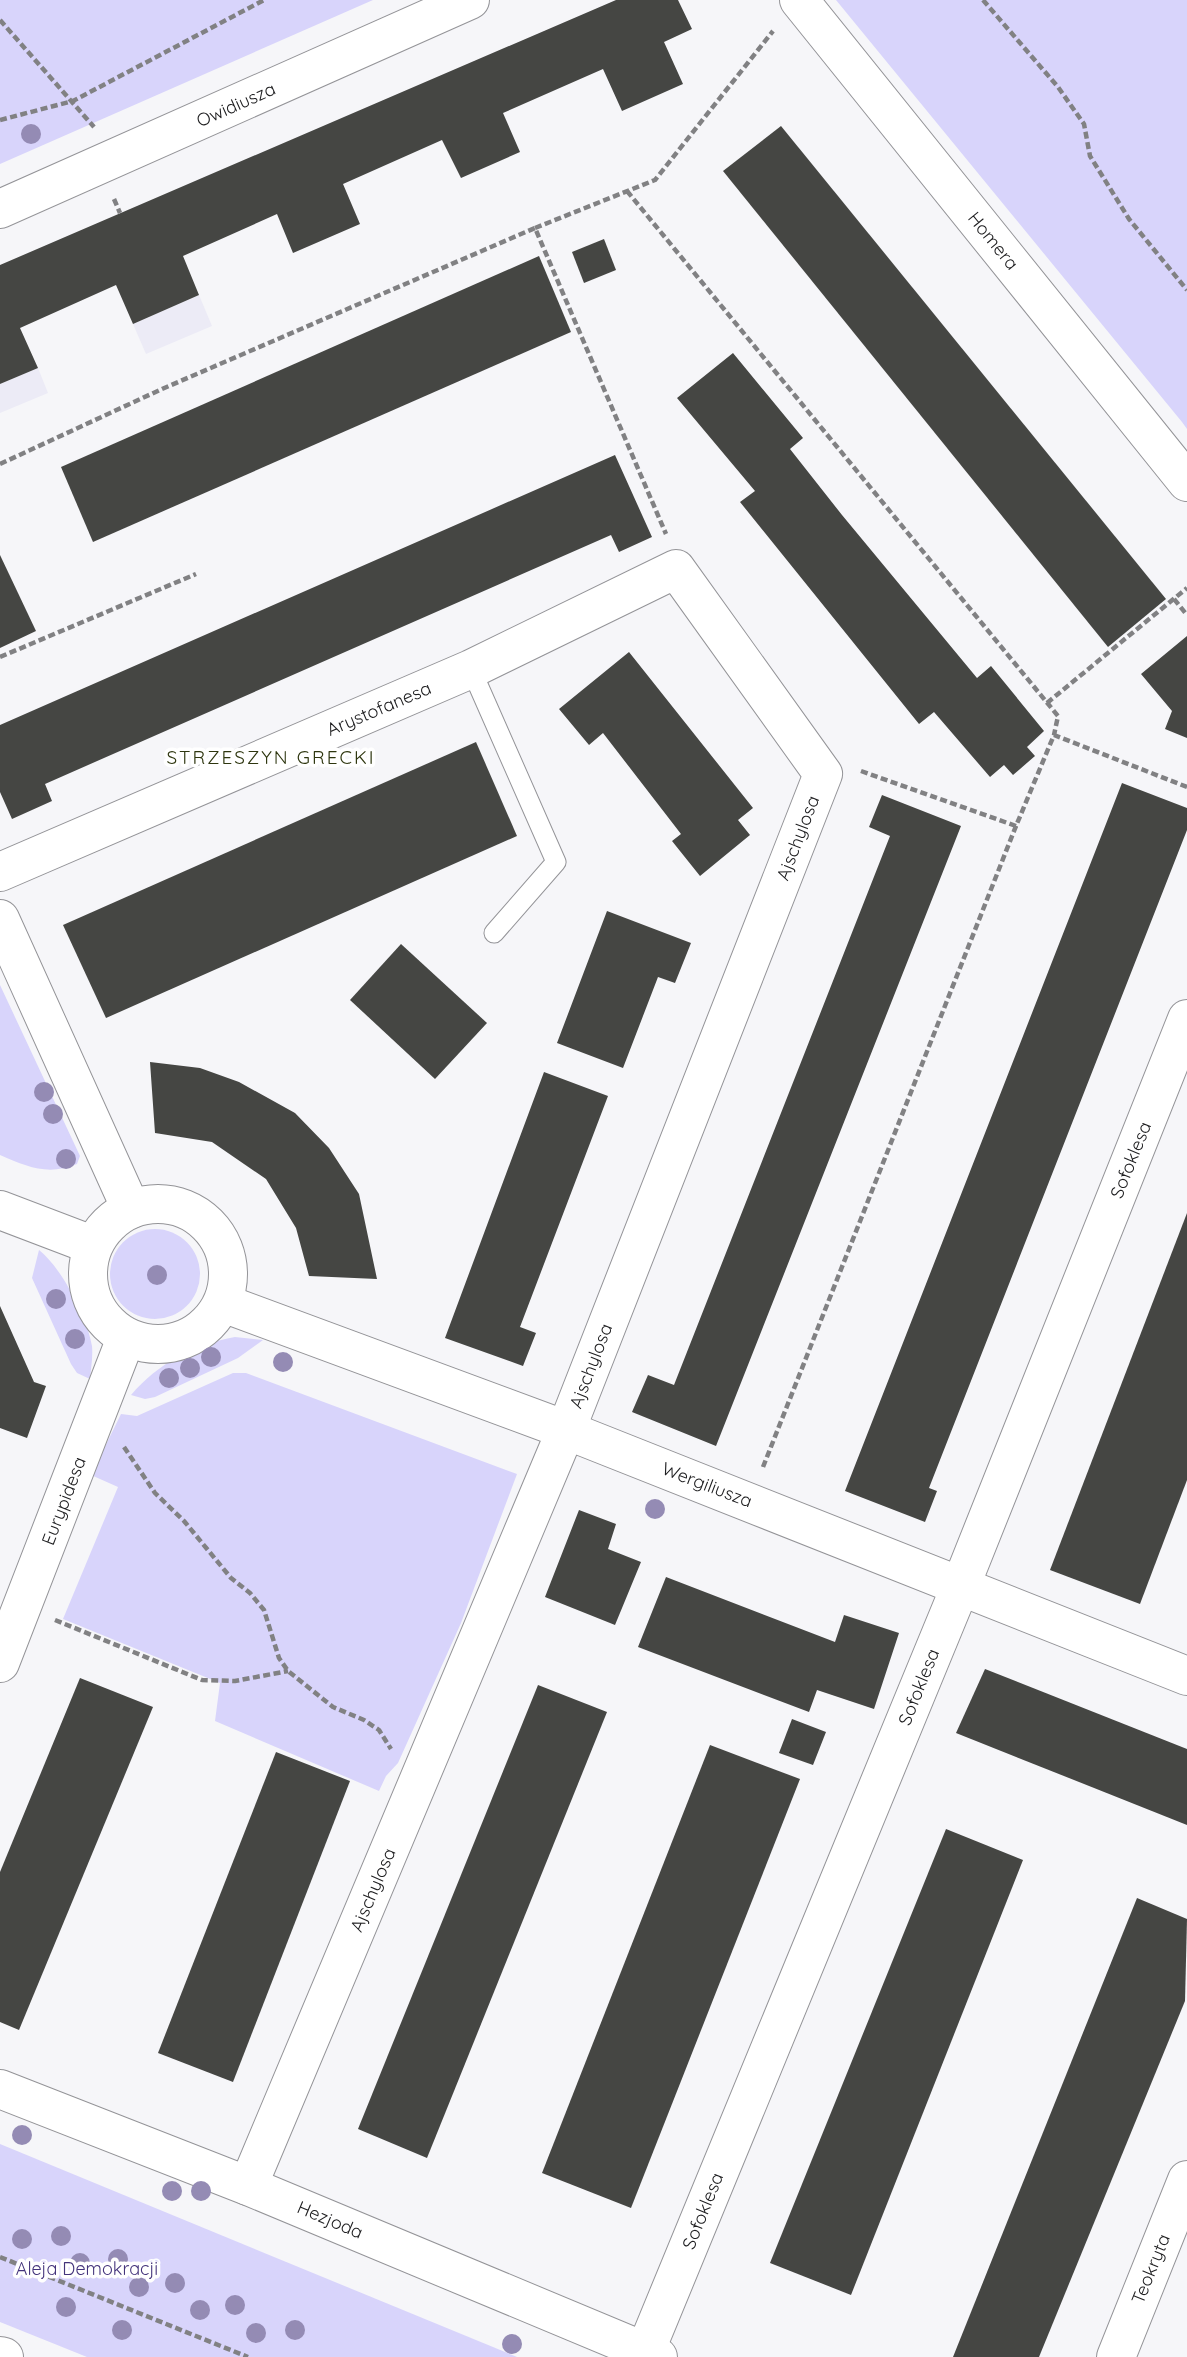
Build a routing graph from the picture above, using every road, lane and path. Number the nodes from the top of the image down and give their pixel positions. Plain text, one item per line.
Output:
1 (264, 0) edge
2 (470, 0) edge
3 (799, 0) edge
4 (982, 0) edge
5 (0, 20) edge
6 (774, 30) dead end
7 (73, 101) junction
8 (0, 120) edge
9 (102, 164) junction
10 (627, 191) junction
11 (0, 209) edge
12 (120, 213) dead end
13 (535, 228) junction
14 (1187, 290) edge
15 (0, 464) edge
16 (1187, 482) edge
17 (676, 569) junction
18 (196, 574) dead end
19 (1187, 588) edge
20 (1174, 599) junction
21 (1187, 615) edge
22 (0, 657) edge
23 (471, 669) junction
24 (1047, 702) junction
25 (1054, 735) junction
26 (823, 774) junction
27 (1187, 787) edge
28 (1016, 826) junction
29 (0, 872) edge
30 (0, 919) edge
31 (494, 933) dead end
32 (1187, 1019) edge
33 (131, 1209) junction
34 (0, 1210) edge
35 (92, 1245) junction
36 (223, 1303) junction
37 (127, 1338) junction
38 (94, 1423) junction
39 (566, 1430) junction
40 (749, 1502) junction
41 (961, 1585) junction
42 (22, 1607) junction
43 (0, 1664) edge
44 (288, 1671) junction
45 (1187, 1676) edge
46 (421, 1774) junction
47 (0, 2089) edge
48 (1187, 2180) edge
49 (248, 2186) junction
50 (0, 2257) edge
51 (652, 2354) edge
52 (248, 2357) edge
53 (1115, 2357) edge

1 - 7 path
2 - 9 street, Owidiusza
3 - 16 street, Homera
4 - 14 path
5 - 7 path
6 - 10 path
7 - 8 path
7 - 9 path
9 - 11 street, Owidiusza
9 - 12 path
10 - 13 path
10 - 24 path
13 - 15 path
13 - 17 path
17 - 23 street, Arystofanesa
17 - 26 street, Ajschylosa
18 - 22 path
19 - 20 path
20 - 21 path
20 - 24 path
23 - 29 street, Arystofanesa
23 - 31 lane
24 - 25 path
25 - 27 path
25 - 28 path
26 - 28 path
26 - 39 street, Ajschylosa
28 - 40 path
30 - 33 street
32 - 41 street, Sofoklesa
33 - 35 street
33 - 36 street
34 - 35 street
35 - 37 street
36 - 37 street
36 - 39 street, Wergiliusza
37 - 38 street, Eurypidesa
38 - 42 street, Eurypidesa
38 - 44 path
39 - 40 street, Wergiliusza
39 - 46 street, Ajschylosa
40 - 41 street, Wergiliusza
41 - 45 street, Wergiliusza
41 - 51 street, Sofoklesa
42 - 43 street, Eurypidesa
42 - 44 path
44 - 46 path
46 - 49 street, Ajschylosa
47 - 49 street, Hezjoda
48 - 53 street, Teokryta
49 - 51 street, Hezjoda
50 - 52 path

